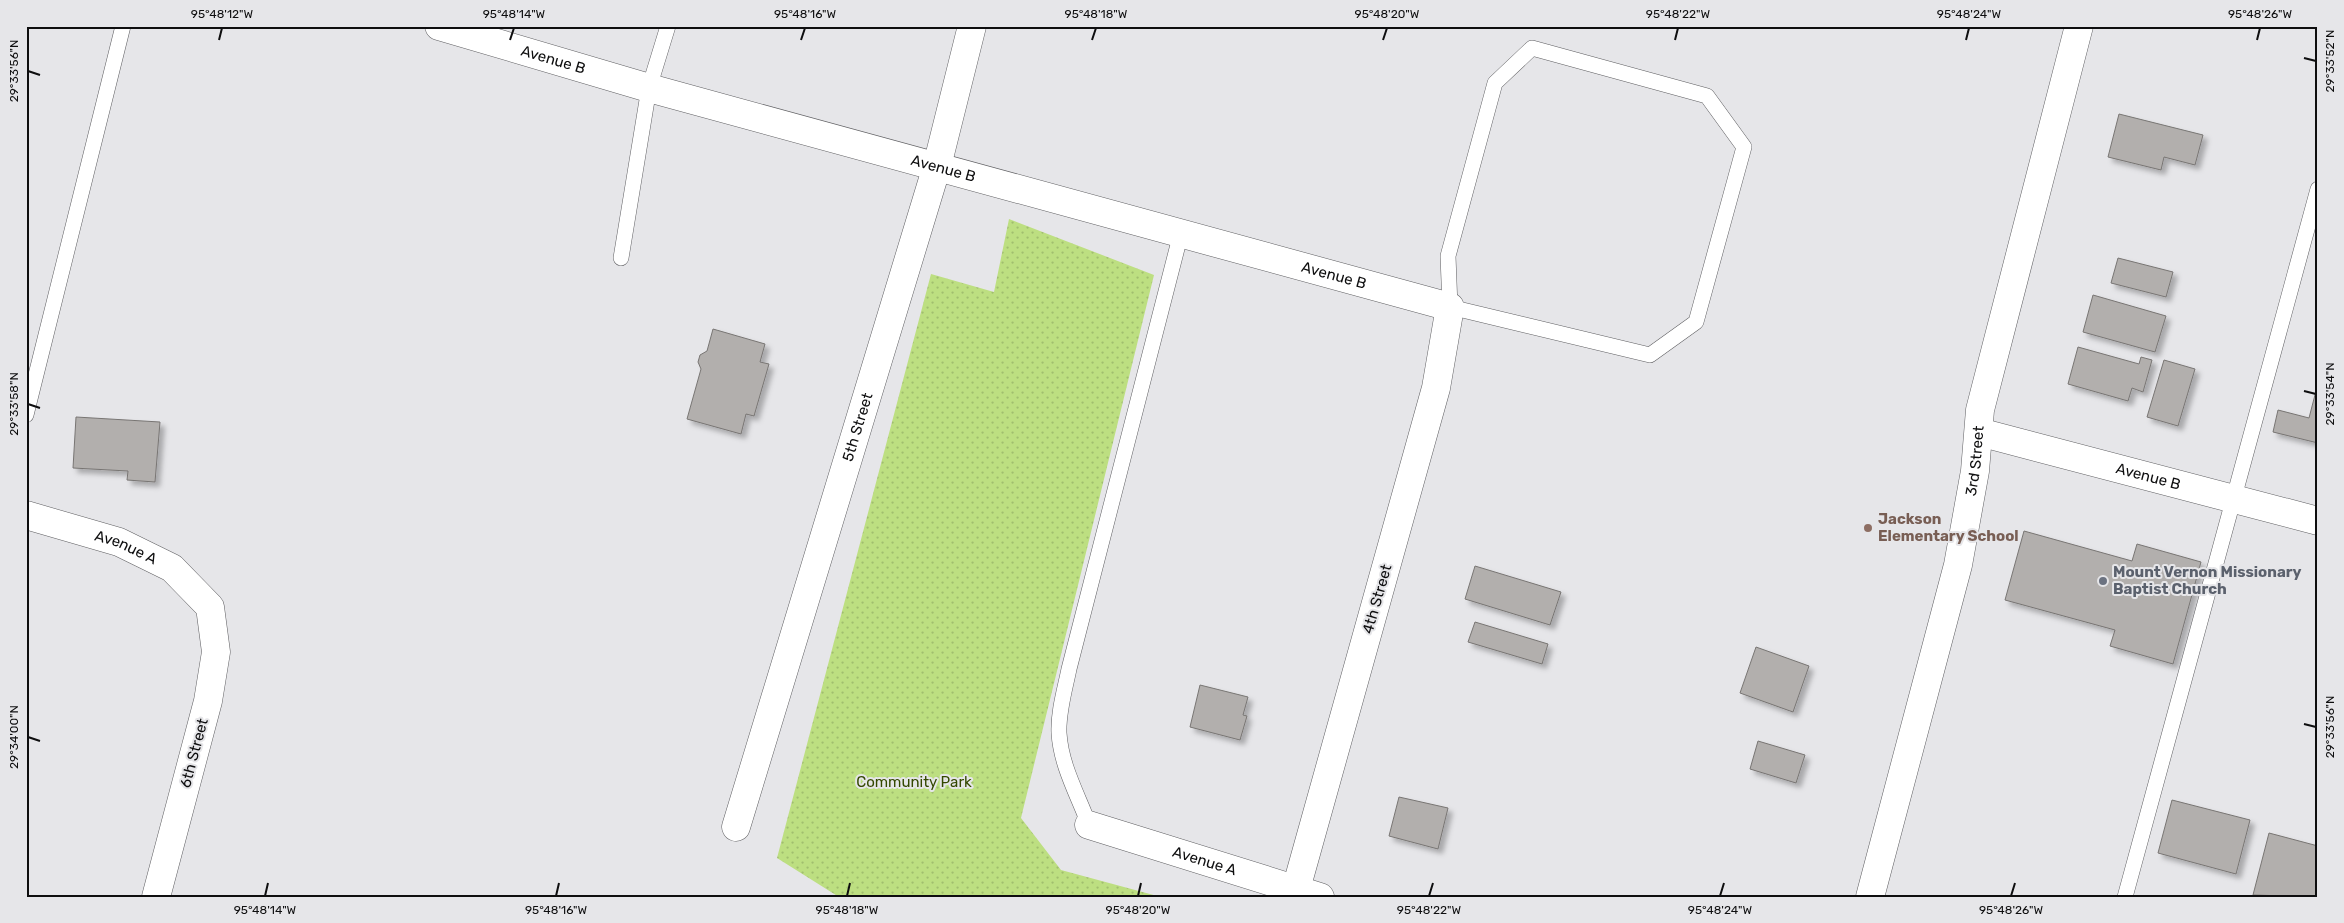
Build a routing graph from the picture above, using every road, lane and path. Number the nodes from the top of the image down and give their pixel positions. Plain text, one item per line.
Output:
1 (123, 26) edge
2 (438, 26) edge
3 (668, 26) edge
4 (972, 26) edge
5 (2078, 26) edge
6 (649, 88) junction
7 (937, 166) junction
8 (2318, 189) edge
9 (1181, 232) junction
10 (621, 258) dead end
11 (1450, 307) junction
12 (26, 415) edge
13 (1979, 432) junction
14 (2234, 499) junction
15 (26, 515) edge
16 (2318, 521) edge
17 (210, 607) joint
18 (1089, 825) joint
19 (736, 826) dead end
20 (1308, 893) edge
21 (156, 897) edge
22 (1870, 897) edge
23 (2125, 897) edge

1 - 12 lane
2 - 6 street, Avenue B
3 - 6 lane
4 - 7 street, 5th Street
5 - 13 street, 3rd Street
6 - 7 street, Avenue B
6 - 10 lane
7 - 9 street, Avenue B
7 - 19 street, 5th Street
8 - 14 lane
9 - 11 street, Avenue B
9 - 18 lane
11 - 11 lane
11 - 20 street, 4th Street
13 - 14 street, Avenue B
13 - 22 street, 3rd Street
14 - 16 street, Avenue B
14 - 23 lane
15 - 17 street, Avenue A
17 - 21 street, 6th Street
18 - 20 street, Avenue A

